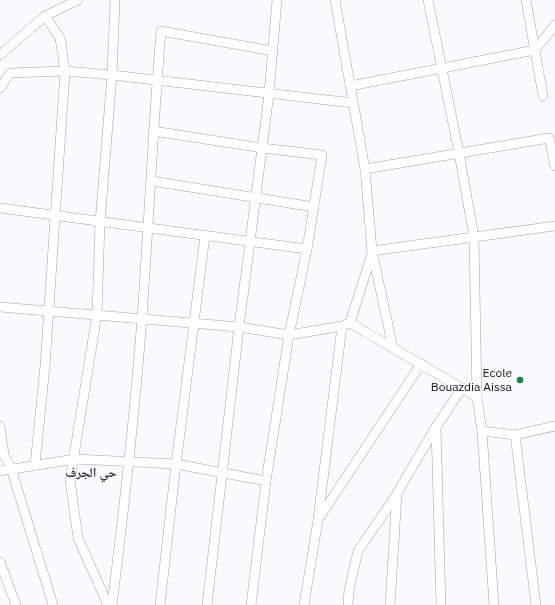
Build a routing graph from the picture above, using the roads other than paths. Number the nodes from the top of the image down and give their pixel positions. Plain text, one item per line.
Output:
1 (78, 0) edge
2 (115, 0) edge
3 (277, 0) edge
4 (338, 0) edge
5 (428, 0) edge
6 (526, 0) edge
7 (45, 16) junction
8 (555, 25) edge
9 (535, 50) junction
10 (273, 51) junction
11 (0, 54) edge
12 (442, 69) junction
13 (65, 71) junction
14 (112, 75) junction
15 (157, 79) junction
16 (350, 86) junction
17 (0, 88) edge
18 (269, 94) junction
19 (543, 96) dead end
20 (353, 103) junction
21 (153, 131) junction
22 (262, 148) junction
23 (459, 153) junction
24 (555, 166) edge
25 (365, 169) junction
26 (152, 181) junction
27 (256, 196) junction
28 (314, 207) junction
29 (0, 208) edge
30 (55, 215) junction
31 (100, 222) junction
32 (555, 226) edge
33 (147, 228) junction
34 (205, 236) junction
35 (474, 237) junction
36 (250, 242) junction
37 (307, 249) junction
38 (372, 251) junction
39 (0, 307) edge
40 (48, 311) junction
41 (97, 314) junction
42 (142, 318) junction
43 (194, 323) junction
44 (346, 324) junction
45 (239, 327) junction
46 (289, 335) junction
47 (393, 348) junction
48 (421, 364) junction
49 (462, 388) junction
50 (477, 397) junction
51 (0, 426) edge
52 (555, 426) edge
53 (436, 427) junction
54 (482, 430) junction
55 (515, 435) junction
56 (75, 459) junction
57 (129, 463) junction
58 (35, 464) junction
59 (176, 464) junction
60 (11, 468) junction
61 (0, 471) edge
62 (222, 473) junction
63 (266, 481) junction
64 (397, 493) junction
65 (318, 520) junction
66 (0, 562) edge
67 (16, 605) edge
68 (53, 605) edge
69 (108, 605) edge
70 (112, 605) edge
71 (160, 605) edge
72 (207, 605) edge
73 (251, 605) edge
74 (304, 605) edge
75 (348, 605) edge
76 (390, 605) edge
77 (441, 605) edge
78 (494, 605) edge
79 (536, 605) edge

1 - 7 street
2 - 14 street
3 - 10 street
4 - 16 street
5 - 12 street
6 - 9 street
7 - 11 street
7 - 13 street
8 - 9 street
9 - 12 street
9 - 19 street
10 - 15 street
10 - 18 street
12 - 16 street
12 - 23 street
13 - 14 street
13 - 17 street
13 - 30 street
14 - 15 street
14 - 31 street
15 - 18 street
15 - 21 street
16 - 20 street
18 - 20 street
18 - 22 street
20 - 25 street
21 - 22 street
21 - 26 street
22 - 27 street
22 - 28 street
23 - 24 street
23 - 25 street
23 - 35 street
25 - 38 street
26 - 27 street
26 - 33 street
27 - 28 street
27 - 36 street
28 - 37 street
29 - 30 street
30 - 31 street
30 - 40 street
31 - 33 street
31 - 41 street
32 - 35 street
33 - 34 street
33 - 42 street
34 - 36 street
34 - 43 street
35 - 38 street
35 - 50 street
36 - 37 street
36 - 45 street
37 - 46 street
38 - 44 street
38 - 47 street
39 - 40 street
40 - 41 street
40 - 58 street
41 - 42 street
41 - 56 street
42 - 43 street
42 - 57 street
43 - 45 street
43 - 59 street
44 - 46 street
44 - 47 street
44 - 65 street
45 - 46 street
45 - 62 street
46 - 63 street
47 - 48 street
48 - 49 street
48 - 65 street
49 - 50 street
49 - 53 street
50 - 54 street
51 - 60 street
52 - 55 street
53 - 64 street
53 - 77 street
54 - 55 street
54 - 78 street
55 - 79 street
56 - 57 street
56 - 58 street
56 - 69 street
57 - 59 street
57 - 70 street
58 - 60 street
59 - 62 street
59 - 71 street
60 - 61 street
60 - 68 street
62 - 63 street
62 - 72 street
63 - 73 street
64 - 75 street
64 - 76 street
65 - 74 street
66 - 67 street

